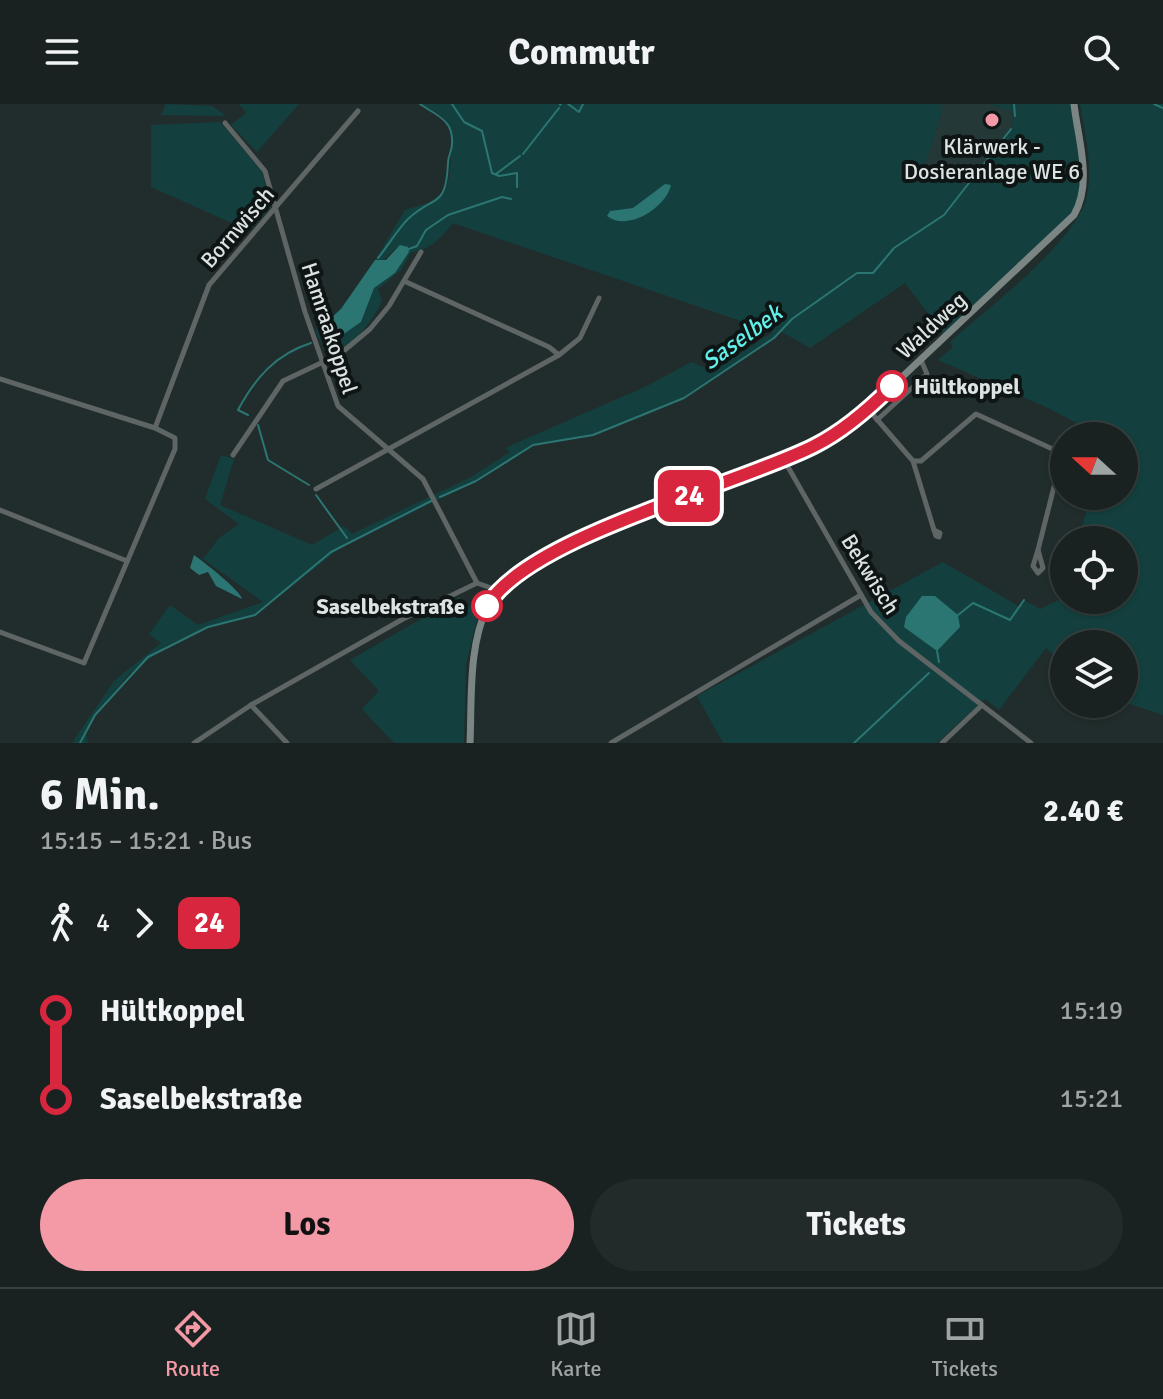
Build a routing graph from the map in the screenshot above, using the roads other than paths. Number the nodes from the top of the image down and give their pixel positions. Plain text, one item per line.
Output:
1 (1074, 104) edge
2 (358, 111) dead end
3 (225, 123) dead end
4 (276, 208) junction
5 (421, 252) dead end
6 (404, 281) junction
7 (599, 298) dead end
8 (559, 355) junction
9 (921, 360) junction
10 (323, 362) junction
11 (0, 379) edge
12 (868, 409) junction
13 (877, 420) junction
14 (155, 428) junction
15 (388, 447) junction
16 (233, 455) dead end
17 (784, 460) junction
18 (913, 461) junction
19 (316, 489) dead end
20 (0, 510) edge
21 (934, 530) dead end
22 (1038, 550) dead end
23 (127, 561) junction
24 (477, 583) junction
25 (497, 590) junction
26 (861, 594) junction
27 (0, 632) edge
28 (251, 705) junction
29 (982, 705) junction
30 (615, 742) edge
31 (194, 743) edge
32 (287, 743) edge
33 (470, 743) edge
34 (942, 743) edge
35 (1031, 743) edge

1 - 9 main road, Waldweg
2 - 4 street, Bornwisch
3 - 4 street, Hamraakoppel
4 - 10 street, Hamraakoppel
4 - 14 street, Bornwisch
5 - 6 street
6 - 8 street
6 - 10 street
7 - 8 street
8 - 15 street
9 - 12 main road, Waldweg
9 - 13 street
10 - 15 street, Hamraakoppel
10 - 16 street
11 - 14 street
12 - 13 street
12 - 17 main road, Waldweg
13 - 18 street
14 - 23 street
15 - 19 street
15 - 24 street, Hamraakoppel
17 - 25 main road, Waldweg
17 - 26 street, Bekwisch
18 - 21 street
18 - 22 street
20 - 23 street
23 - 27 street
24 - 25 street
24 - 28 street
25 - 33 main road, Waldweg
26 - 29 street, Bekwisch
26 - 30 street
28 - 31 street
28 - 32 street
29 - 34 street
29 - 35 street, Bekwisch

